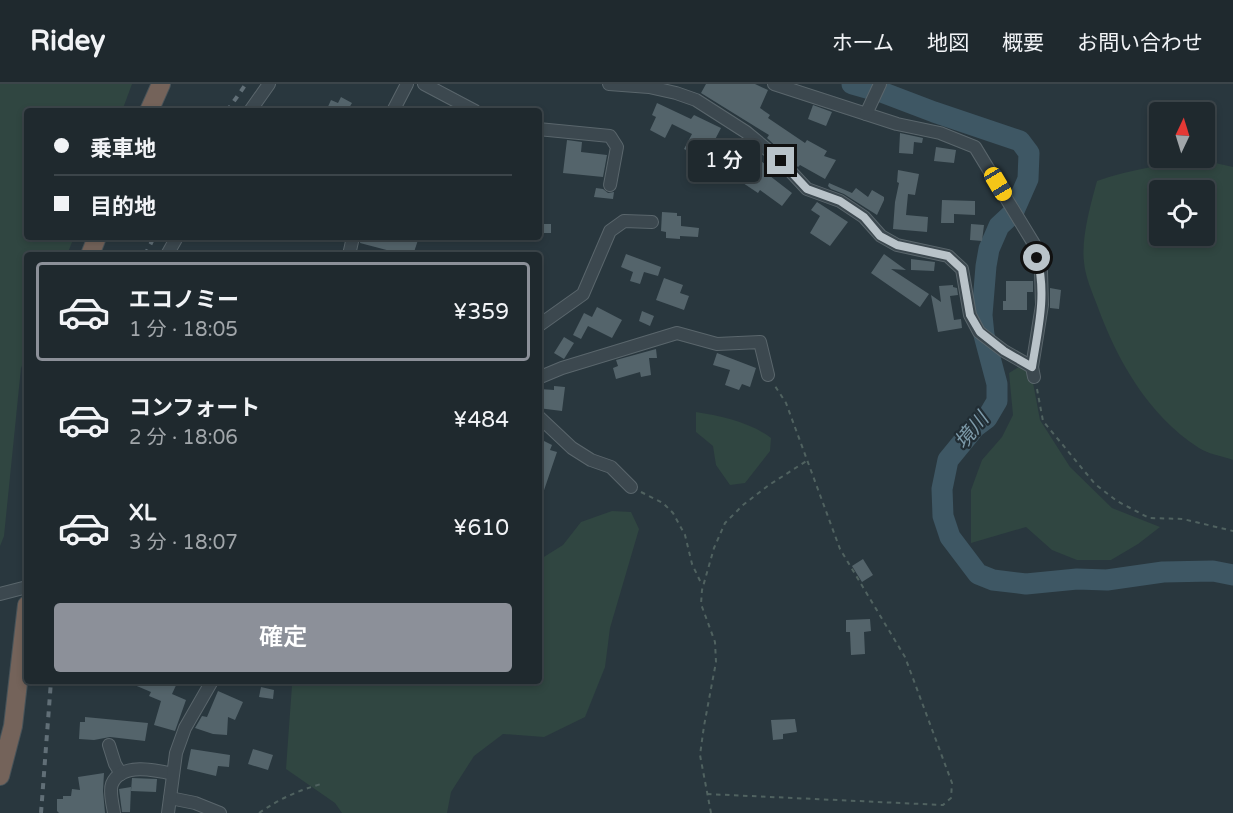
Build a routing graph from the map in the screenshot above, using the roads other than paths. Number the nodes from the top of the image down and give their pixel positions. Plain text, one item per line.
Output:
1 (161, 84) edge
2 (269, 84) edge
3 (424, 84) edge
4 (609, 84) edge
5 (774, 84) edge
6 (403, 85) edge
7 (877, 88) edge
8 (151, 108) edge
9 (252, 108) edge
10 (394, 108) edge
11 (469, 108) edge
12 (866, 114) junction
13 (542, 129) edge
14 (610, 185) dead end
15 (652, 222) dead end
16 (542, 323) edge
17 (768, 375) road end
18 (542, 376) edge
19 (542, 420) edge
20 (631, 487) road end
21 (24, 588) edge
22 (0, 594) edge
23 (24, 631) edge
24 (210, 684) edge
25 (109, 745) dead end
26 (122, 774) junction
27 (173, 774) junction
28 (0, 776) edge
29 (170, 798) junction
30 (114, 813) edge
31 (168, 813) edge
32 (220, 813) edge

1 - 8 highway
2 - 9 street
3 - 11 street
4 - 12 street
5 - 12 street
6 - 10 street
7 - 12 street
13 - 14 street
15 - 16 street
17 - 18 street
19 - 20 street
21 - 22 street
23 - 28 highway
24 - 27 street
25 - 26 street
26 - 27 street
26 - 30 street
27 - 29 street
29 - 31 street
29 - 32 street

